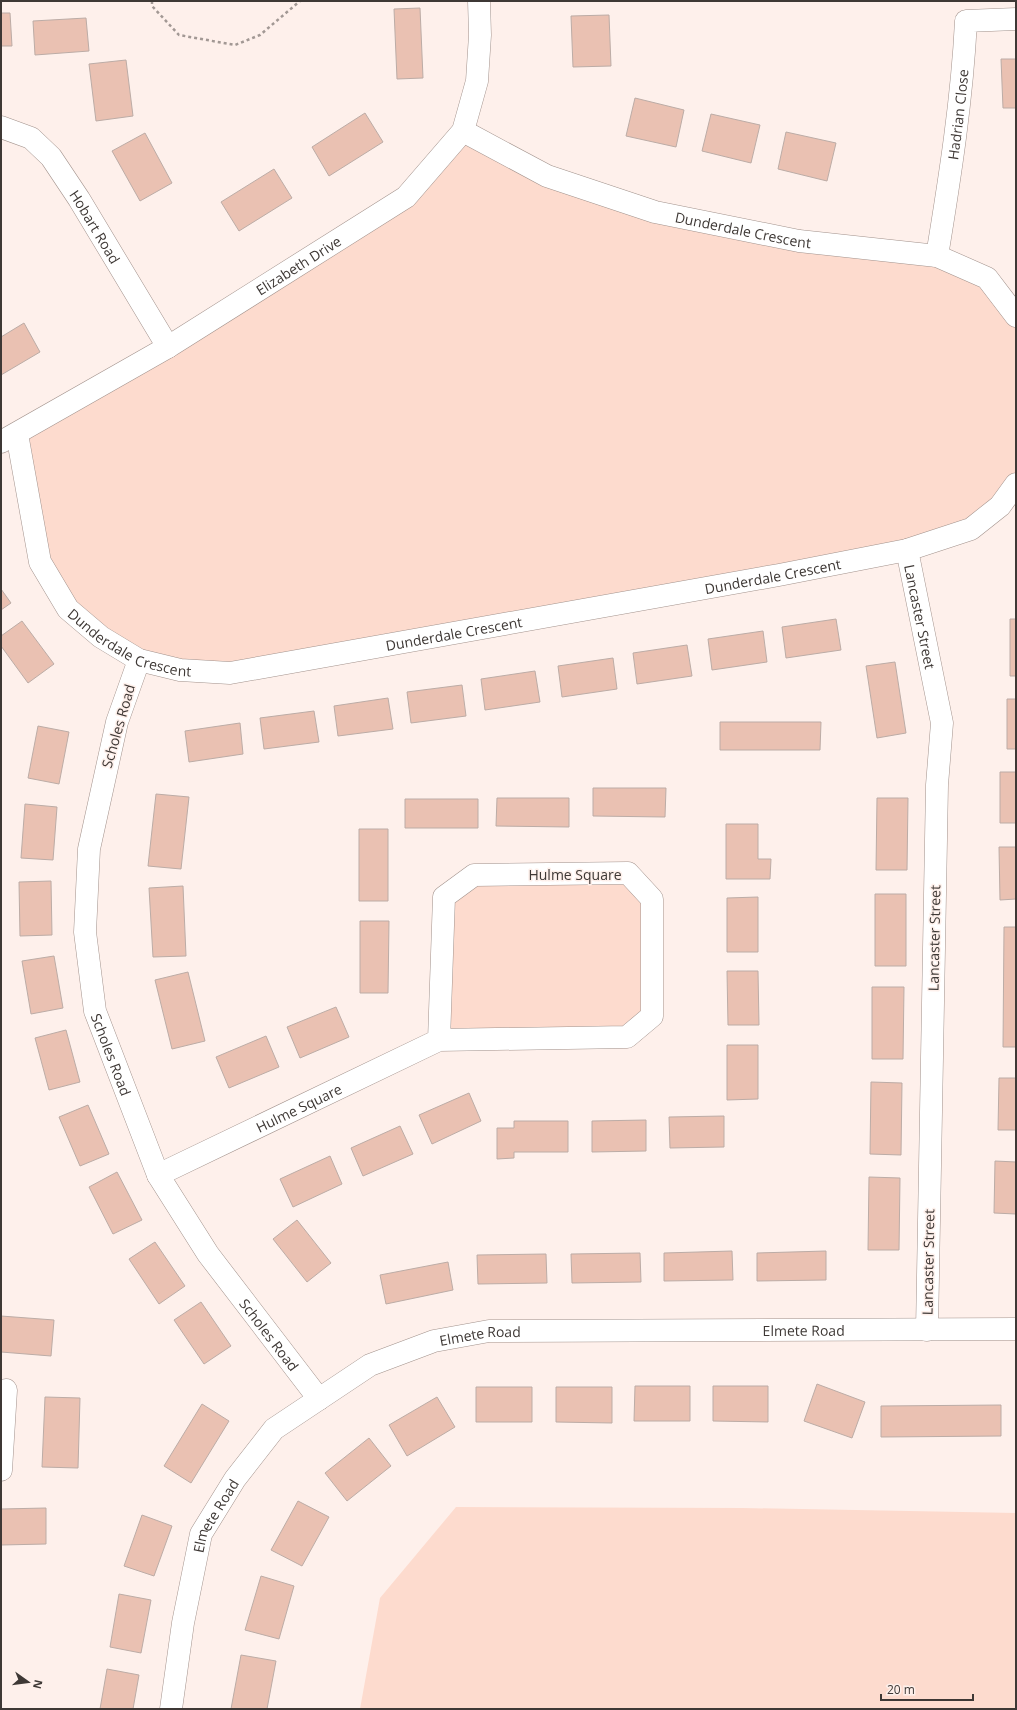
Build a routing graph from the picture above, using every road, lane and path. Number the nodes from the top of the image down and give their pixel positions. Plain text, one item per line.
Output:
1 (152, 1) edge
2 (300, 1) edge
3 (480, 1) edge
4 (1016, 19) edge
5 (1, 127) edge
6 (463, 131) junction
7 (937, 256) junction
8 (1016, 316) edge
9 (168, 347) junction
10 (9, 438) edge
11 (1016, 484) edge
12 (907, 550) junction
13 (139, 660) junction
14 (439, 1040) junction
15 (158, 1175) junction
16 (1016, 1329) edge
17 (927, 1330) junction
18 (6, 1390) dead end
19 (319, 1399) junction
20 (2, 1434) edge
21 (1, 1470) edge
22 (171, 1709) edge

1 - 2 path
3 - 6 street, Elizabeth Drive
4 - 7 street, Hadrian Close
5 - 9 street, Hobart Road
6 - 7 street, Dunderdale Crescent
6 - 9 street, Elizabeth Drive
7 - 8 street, Dunderdale Crescent
9 - 10 street, Elizabeth Drive
10 - 13 street, Dunderdale Crescent
11 - 12 street, Dunderdale Crescent
12 - 13 street, Dunderdale Crescent
12 - 17 street, Lancaster Street
13 - 15 street, Scholes Road
14 - 14 street, Hulme Square
14 - 15 street, Hulme Square
15 - 19 street, Scholes Road
16 - 17 street, Elmete Road
17 - 19 street, Elmete Road
18 - 20 street
19 - 22 street, Elmete Road
20 - 21 street

